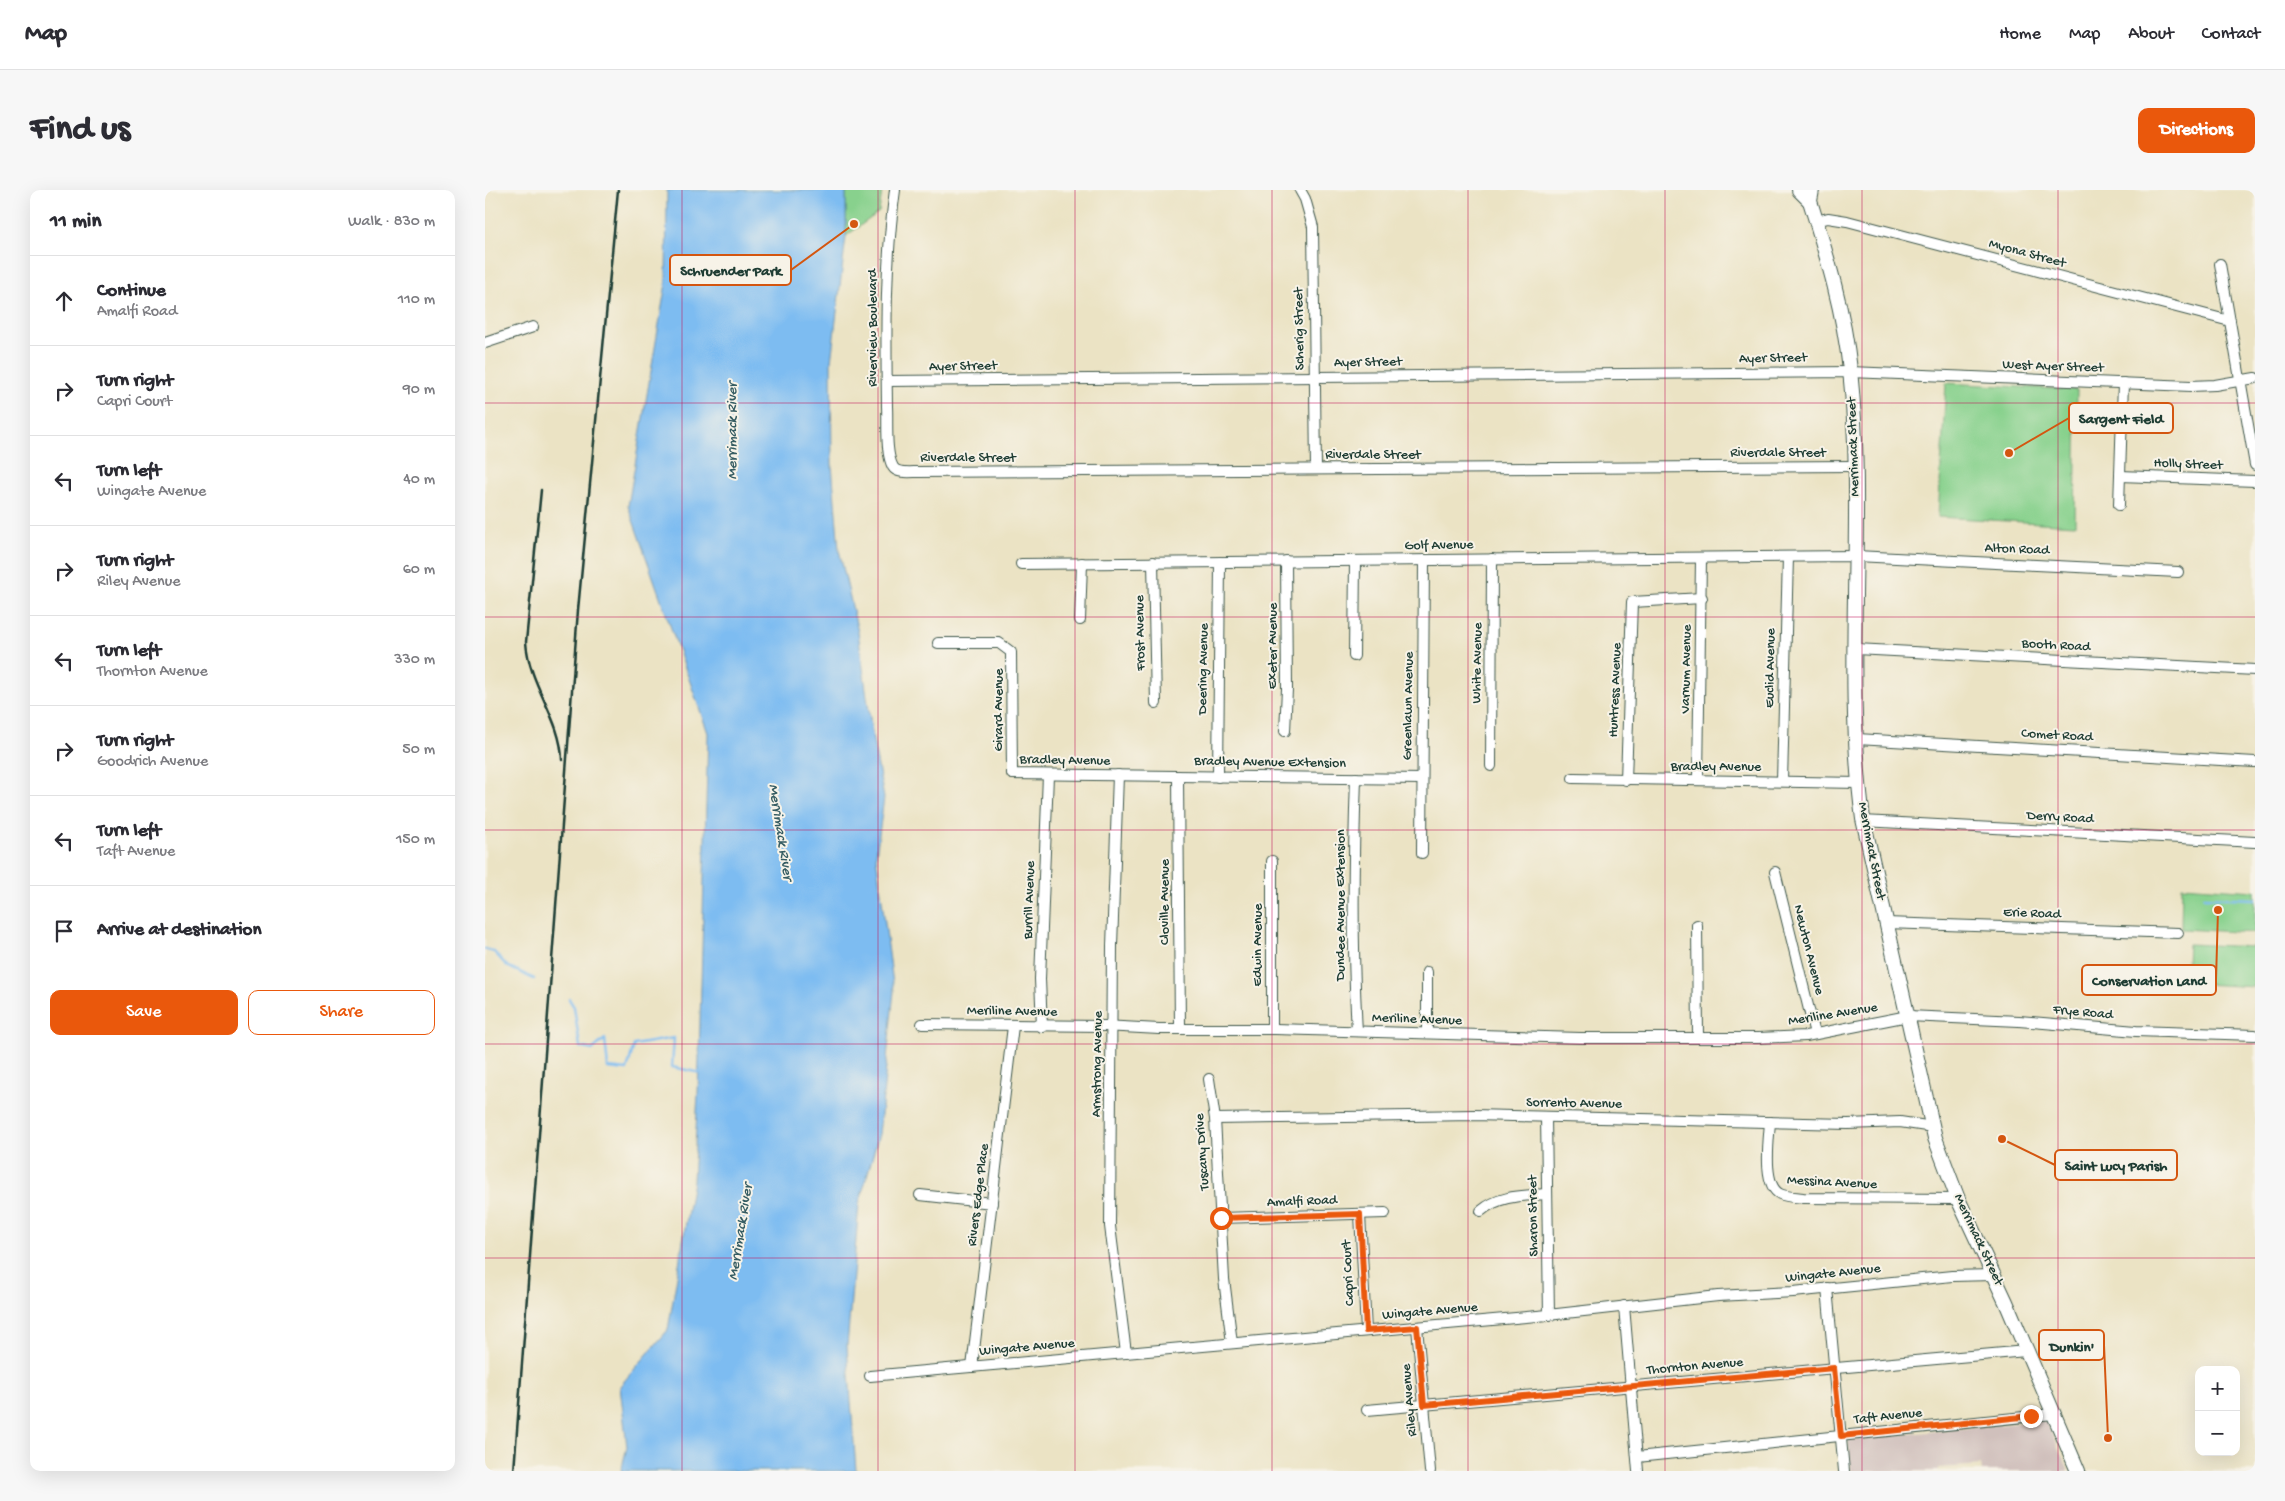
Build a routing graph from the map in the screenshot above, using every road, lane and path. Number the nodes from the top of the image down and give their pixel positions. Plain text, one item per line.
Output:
1 (895, 190) edge
2 (1300, 190) edge
3 (1799, 190) edge
4 (1811, 195) edge
5 (1816, 221) junction
6 (2220, 264) dead end
7 (2230, 321) junction
8 (533, 327) dead end
9 (485, 343) edge
10 (1850, 372) junction
11 (1315, 377) junction
12 (2255, 378) edge
13 (887, 381) junction
14 (2241, 381) junction
15 (2123, 383) junction
16 (2255, 465) edge
17 (1855, 466) junction
18 (893, 467) joint
19 (1316, 470) junction
20 (2120, 476) junction
21 (2255, 481) edge
22 (2119, 505) dead end
23 (1856, 556) junction
24 (1788, 557) junction
25 (1701, 558) junction
26 (1424, 560) junction
27 (1492, 560) junction
28 (1286, 561) junction
29 (1355, 561) junction
30 (1153, 562) junction
31 (1220, 562) junction
32 (1082, 563) junction
33 (1021, 564) dead end
34 (2178, 572) dead end
35 (1701, 598) junction
36 (1080, 620) dead end
37 (939, 643) dead end
38 (1856, 649) junction
39 (1354, 656) dead end
40 (2255, 670) edge
41 (1156, 703) dead end
42 (1285, 731) dead end
43 (1857, 739) junction
44 (2255, 762) edge
45 (1491, 766) dead end
46 (1012, 774) joint
47 (1048, 775) junction
48 (1118, 775) junction
49 (1178, 776) junction
50 (1218, 776) junction
51 (1356, 778) junction
52 (1573, 778) dead end
53 (1422, 779) junction
54 (1626, 780) junction
55 (1698, 780) junction
56 (1782, 781) junction
57 (1859, 783) junction
58 (1863, 821) junction
59 (2255, 842) edge
60 (1422, 853) dead end
61 (1272, 860) dead end
62 (1775, 872) dead end
63 (1886, 922) junction
64 (1697, 925) dead end
65 (2178, 933) dead end
66 (1427, 972) dead end
67 (1908, 1016) junction
68 (922, 1024) dead end
69 (1013, 1026) junction
70 (1042, 1027) junction
71 (1112, 1027) junction
72 (1180, 1028) junction
73 (1272, 1028) junction
74 (1357, 1031) junction
75 (1427, 1033) junction
76 (1815, 1034) junction
77 (2255, 1035) edge
78 (1698, 1038) junction
79 (1209, 1079) dead end
80 (1546, 1117) junction
81 (1215, 1119) junction
82 (1770, 1122) junction
83 (1933, 1127) junction
84 (1547, 1194) junction
85 (920, 1196) dead end
86 (1958, 1199) junction
87 (992, 1203) junction
88 (1481, 1211) dead end
89 (1385, 1213) dead end
90 (1360, 1214) junction
91 (1221, 1218) junction
92 (1993, 1275) junction
93 (1827, 1288) junction
94 (1623, 1306) junction
95 (1549, 1315) junction
96 (1417, 1327) junction
97 (1366, 1331) junction
98 (1232, 1343) junction
99 (2027, 1351) junction
100 (1125, 1353) junction
101 (972, 1366) junction
102 (1834, 1368) junction
103 (870, 1376) dead end
104 (1631, 1387) junction
105 (1424, 1405) junction
106 (1367, 1410) dead end
107 (2053, 1414) junction
108 (1841, 1436) junction
109 (1637, 1457) junction
110 (1430, 1471) edge
111 (1638, 1471) edge
112 (1844, 1471) edge
113 (2078, 1471) edge

1 - 13 street, Riverview Boulevard
2 - 11 street, Scherig Street
3 - 4 main road
4 - 5 main road, Merrimack Street
5 - 7 street, Myona Street
5 - 10 main road, Merrimack Street
6 - 7 street
7 - 14 street
8 - 9 street
10 - 11 street, Ayer Street
10 - 15 street, West Ayer Street
10 - 17 main road, Merrimack Street
11 - 13 street, Ayer Street
11 - 19 street, Scherig Street
12 - 14 street, West Ayer Street
13 - 18 street, Riverview Boulevard
14 - 15 street, West Ayer Street
14 - 16 street
15 - 20 street
17 - 19 street, Riverdale Street
17 - 23 main road, Merrimack Street
18 - 19 street, Riverdale Street
20 - 21 street, Holly Street
20 - 22 street
23 - 24 street, Golf Avenue
23 - 34 street, Alton Road
23 - 38 main road, Merrimack Street
24 - 25 street, Golf Avenue
24 - 56 street, Euclid Avenue
25 - 27 street, Golf Avenue
25 - 35 street, Varnum Avenue
26 - 27 street, Golf Avenue
26 - 29 street, Golf Avenue
26 - 53 street, Greenlawn Avenue
27 - 45 street, White Avenue
28 - 29 street, Golf Avenue
28 - 31 street, Golf Avenue
28 - 42 street, Exeter Avenue
29 - 39 street
30 - 31 street, Golf Avenue
30 - 32 street, Golf Avenue
30 - 41 street, Frost Avenue
31 - 50 street, Deering Avenue
32 - 33 street, Golf Avenue
32 - 36 street
35 - 54 street, Huntress Avenue
35 - 55 street, Varnum Avenue
37 - 46 street, Girard Avenue
38 - 40 street, Booth Road
38 - 43 main road, Merrimack Street
43 - 44 street, Comet Road
43 - 57 main road, Merrimack Street
46 - 47 street, Bradley Avenue
47 - 48 street, Bradley Avenue
47 - 70 street, Burrill Avenue
48 - 49 street, Bradley Avenue Extension
48 - 71 street, Armstrong Avenue
49 - 50 street, Bradley Avenue Extension
49 - 72 street, Cloville Avenue
50 - 51 street, Bradley Avenue Extension
51 - 53 street, Bradley Avenue Extension
51 - 74 street, Dundee Avenue Extension
52 - 54 street, Bradley Avenue
53 - 60 street, Greenlawn Avenue
54 - 55 street, Bradley Avenue
55 - 56 street, Bradley Avenue
56 - 57 street, Bradley Avenue
57 - 58 main road, Merrimack Street
58 - 59 street, Derry Road
58 - 63 main road, Merrimack Street
61 - 73 street, Edwin Avenue
62 - 76 street, Newton Avenue
63 - 65 street, Erie Road
63 - 67 main road, Merrimack Street
64 - 78 street
66 - 75 street
67 - 76 street, Meriline Avenue
67 - 77 street, Frye Road
67 - 83 main road, Merrimack Street
68 - 69 street, Meriline Avenue
69 - 70 street, Meriline Avenue
69 - 87 street, Rivers Edge Place
70 - 71 street, Meriline Avenue
71 - 72 street, Meriline Avenue
71 - 100 street, Armstrong Avenue
72 - 73 street, Meriline Avenue
73 - 74 street, Meriline Avenue
74 - 75 street, Meriline Avenue
75 - 78 street, Meriline Avenue
76 - 78 street, Meriline Avenue
79 - 81 street, Tuscany Drive
80 - 81 street, Sorrento Avenue
80 - 82 street, Sorrento Avenue
80 - 84 street, Sharon Street
81 - 91 street, Tuscany Drive
82 - 83 street, Sorrento Avenue
82 - 86 street, Messina Avenue
83 - 86 main road, Merrimack Street
84 - 88 street
84 - 95 street, Sharon Street
85 - 87 street
86 - 92 main road, Merrimack Street
87 - 101 street, Rivers Edge Place
89 - 90 street, Amalfi Road
90 - 91 street, Amalfi Road
90 - 97 street, Capri Court
91 - 98 street, Tuscany Drive
92 - 93 street, Wingate Avenue
92 - 99 main road, Merrimack Street
93 - 94 street, Wingate Avenue
93 - 102 street
94 - 95 street, Wingate Avenue
94 - 104 street
95 - 96 street, Wingate Avenue
96 - 97 street, Wingate Avenue
96 - 105 street, Riley Avenue
97 - 98 street, Wingate Avenue
98 - 100 street, Wingate Avenue
99 - 102 street, Thornton Avenue
99 - 107 main road, Merrimack Street
100 - 101 street, Wingate Avenue
101 - 103 street, Wingate Avenue
102 - 104 street, Thornton Avenue
102 - 108 street
104 - 105 street, Thornton Avenue
104 - 109 street
105 - 106 street, Thornton Avenue
105 - 110 street, Riley Avenue
107 - 108 street, Taft Avenue
107 - 113 main road, Merrimack Street
108 - 109 street, Taft Avenue
108 - 112 street
109 - 111 street

